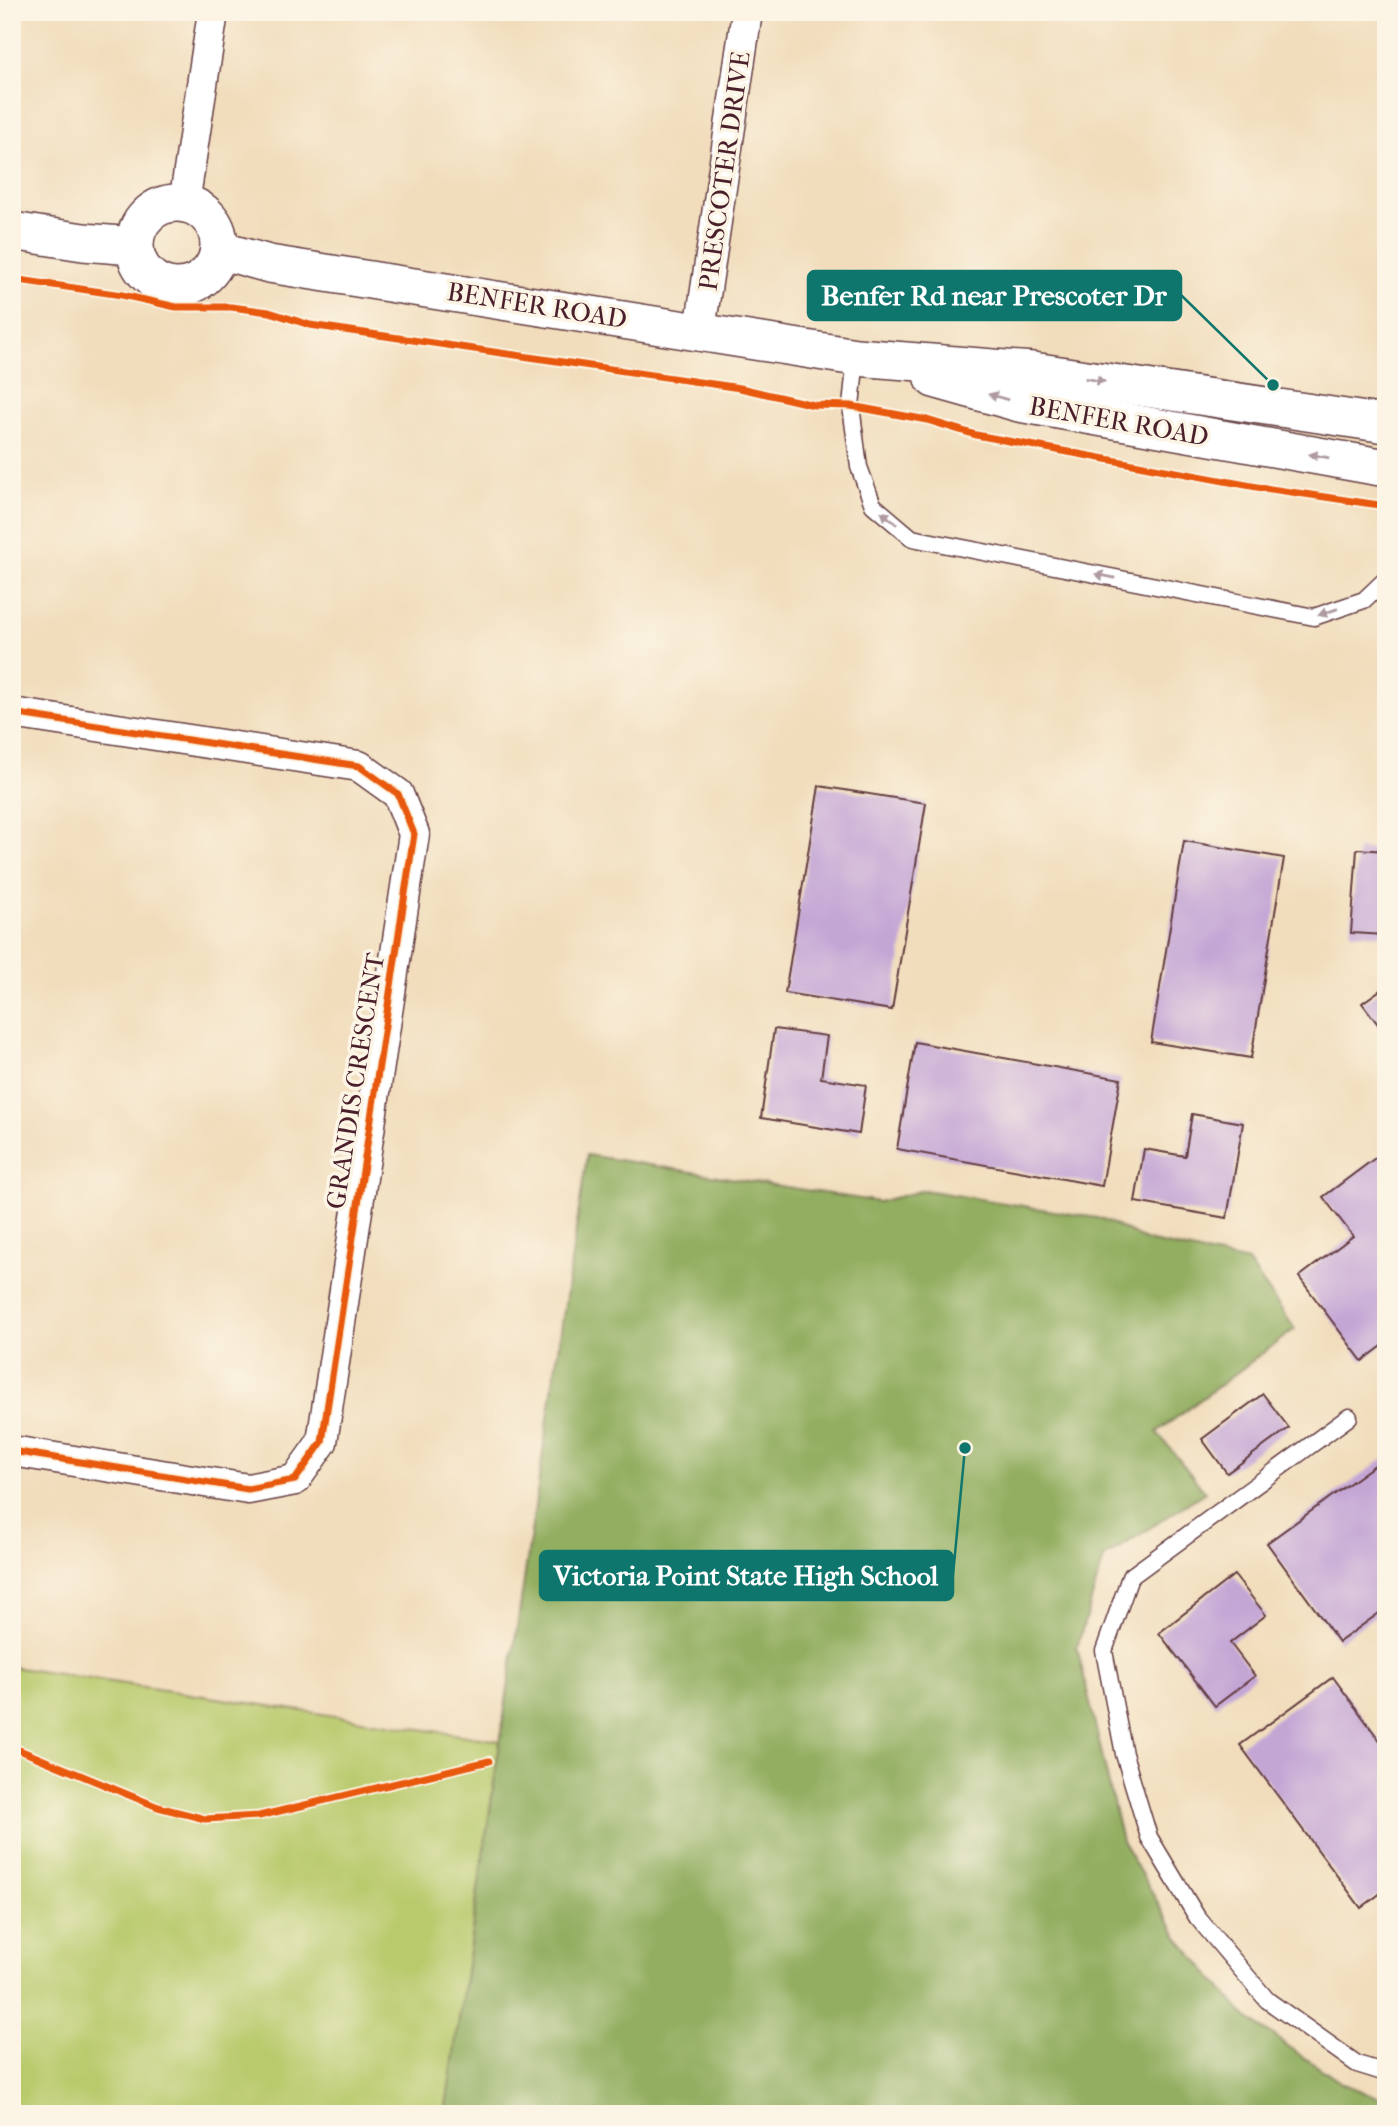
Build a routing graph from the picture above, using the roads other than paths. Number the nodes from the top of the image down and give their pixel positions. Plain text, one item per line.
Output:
1 (213, 12) edge
2 (747, 12) edge
3 (184, 204) junction
4 (12, 230) edge
5 (134, 246) junction
6 (219, 250) junction
7 (701, 330) junction
8 (856, 357) junction
9 (1386, 424) edge
10 (1386, 468) edge
11 (1386, 579) edge
12 (12, 713) edge
13 (1349, 1418) dead end
14 (12, 1451) edge
15 (1386, 2073) edge

1 - 3 street
2 - 7 street, PRESCOTER DRIVE
3 - 5 street
3 - 6 street
4 - 5 street
5 - 6 street
6 - 7 street, BENFER ROAD
7 - 8 street, BENFER ROAD
8 -> 9 street, BENFER ROAD
10 -> 8 street, BENFER ROAD
11 -> 8 lane
12 - 14 street, GRANDIS CRESCENT
13 - 15 lane

